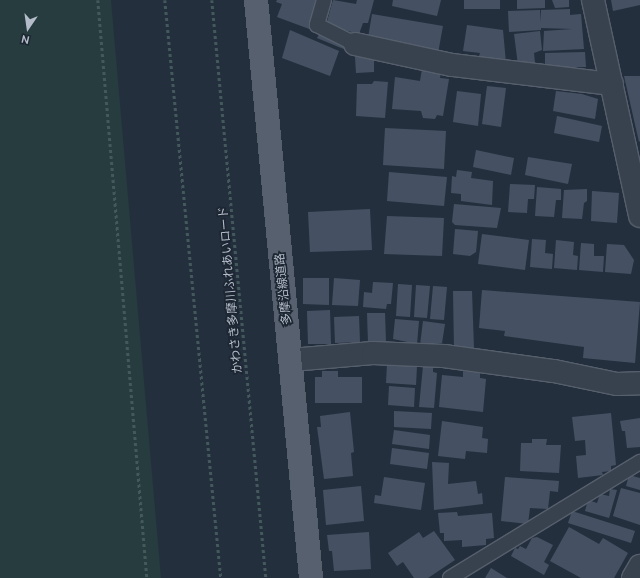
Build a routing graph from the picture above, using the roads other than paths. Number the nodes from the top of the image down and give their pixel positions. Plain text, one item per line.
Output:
1 (256, 0) edge
2 (324, 0) edge
3 (593, 0) edge
4 (355, 44) joint
5 (612, 84) junction
6 (640, 216) edge
7 (291, 360) junction
8 (640, 384) edge
9 (640, 462) edge
10 (640, 566) edge
11 (311, 578) edge
12 (450, 578) edge
13 (633, 578) edge

1 - 7 main road, 多摩沿線道路
2 - 4 lane
3 - 5 street
4 - 5 street
5 - 6 street
7 - 8 street
7 - 11 main road, 多摩沿線道路
9 - 12 lane
10 - 13 street

